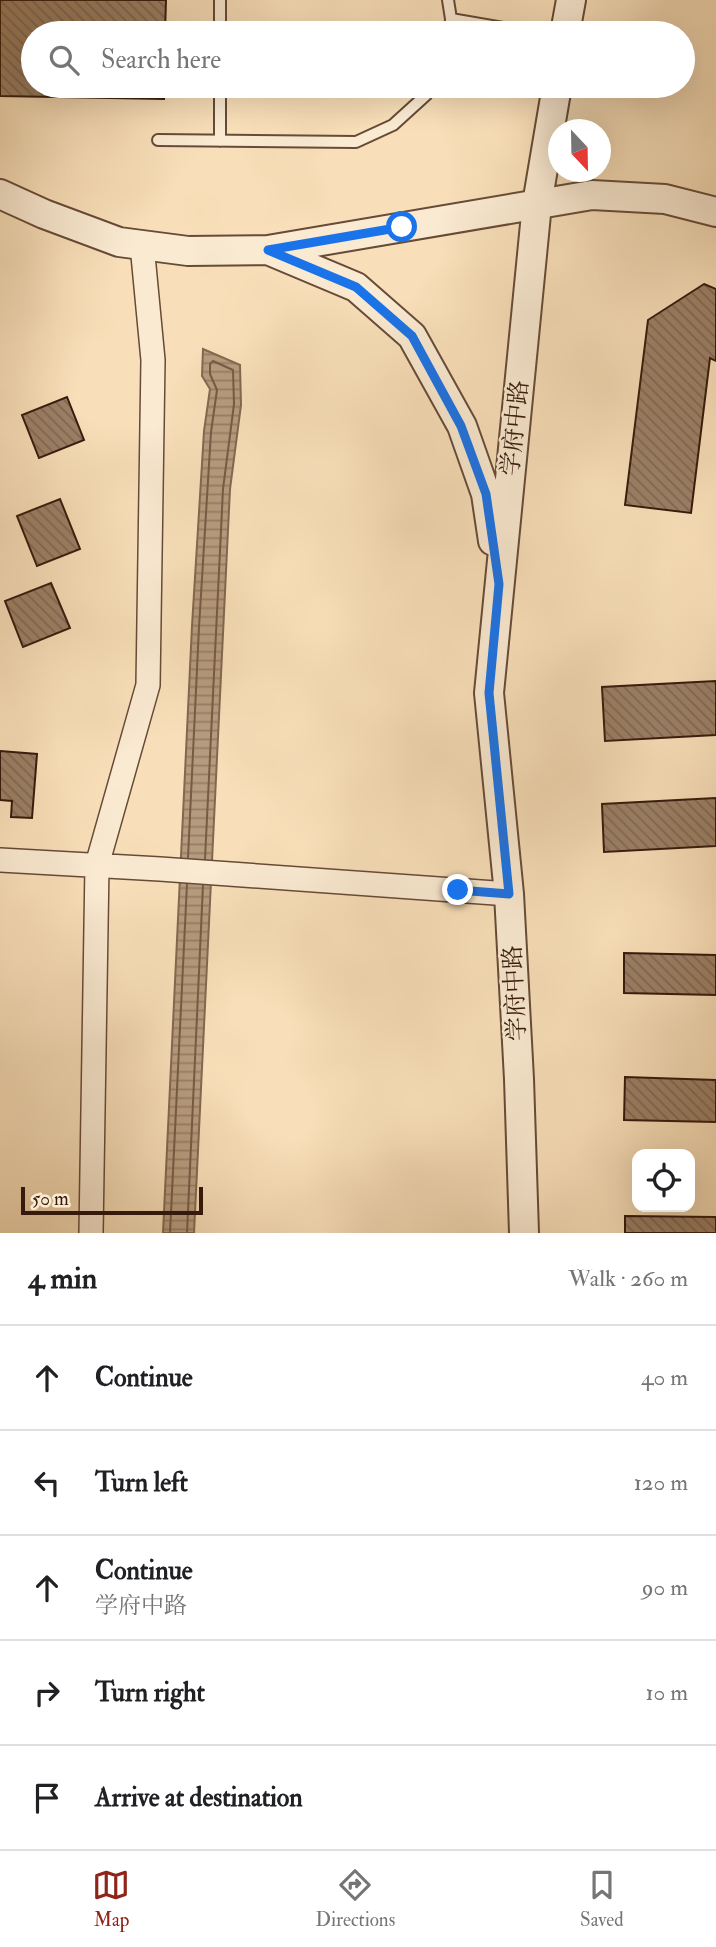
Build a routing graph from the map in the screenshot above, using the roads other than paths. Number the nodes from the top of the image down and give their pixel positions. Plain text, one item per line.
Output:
1 (220, 0) edge
2 (447, 0) edge
3 (571, 0) edge
4 (451, 19) joint
5 (220, 21) edge
6 (463, 21) edge
7 (567, 21) edge
8 (220, 98) edge
9 (423, 98) edge
10 (554, 98) edge
11 (158, 140) dead end
12 (220, 141) junction
13 (0, 194) edge
14 (537, 204) junction
15 (716, 212) edge
16 (142, 245) junction
17 (268, 250) junction
18 (499, 584) junction
19 (0, 860) edge
20 (97, 865) junction
21 (509, 894) junction
22 (91, 1233) edge
23 (524, 1233) edge

1 - 5 lane
2 - 4 lane
3 - 7 street
4 - 6 lane
8 - 12 lane
9 - 12 lane
10 - 14 street, 学府中路
11 - 12 lane
13 - 16 street
14 - 15 street
14 - 17 street
14 - 18 street, 学府中路
16 - 17 street
16 - 20 street
17 - 18 street
18 - 21 street, 学府中路
19 - 20 street
20 - 21 street
20 - 22 street
21 - 23 street, 学府中路

